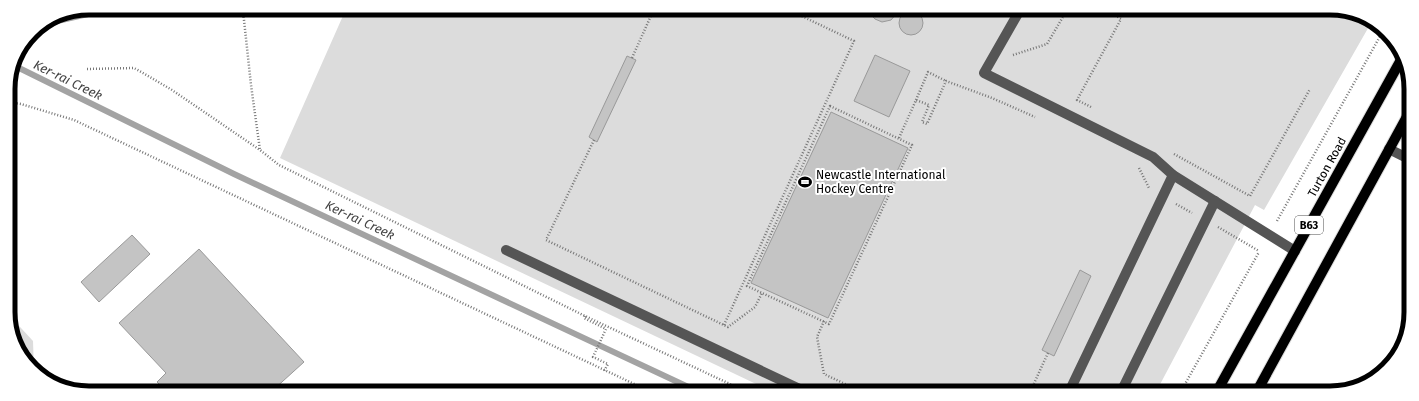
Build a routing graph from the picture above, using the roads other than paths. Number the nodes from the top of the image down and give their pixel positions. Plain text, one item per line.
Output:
1 (1017, 15) edge
2 (1399, 63) edge
3 (1404, 122) edge
4 (1389, 149) junction
5 (1404, 156) edge
6 (1173, 175) junction
7 (1215, 201) junction
8 (506, 250) dead end
9 (1295, 251) junction
10 (793, 386) edge
11 (1072, 386) edge
12 (1124, 386) edge
13 (1220, 386) edge
14 (1260, 386) edge

1 - 6 street
2 - 9 main road, Turton Road / B63
3 - 4 main road, B63
4 - 5 street
4 - 14 main road, B63
6 - 7 street
6 - 11 street
7 - 9 street
7 - 12 street
8 - 10 street
9 - 13 main road, Turton Road / B63

